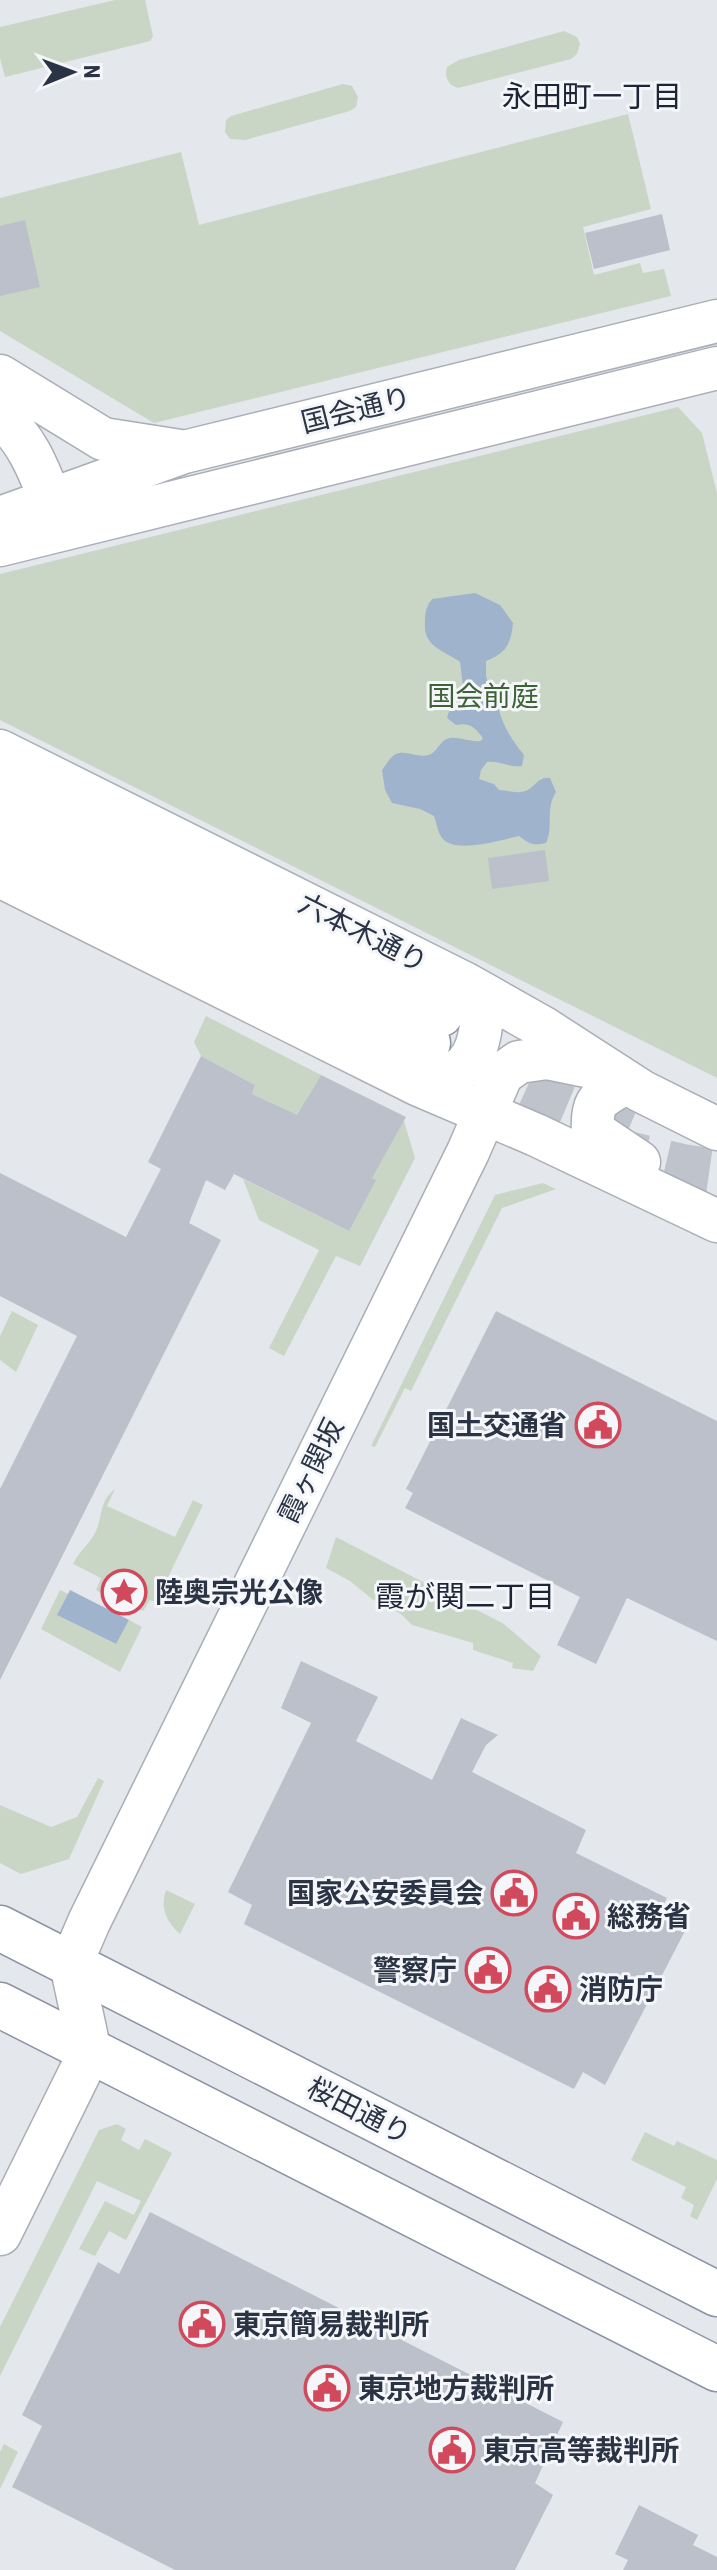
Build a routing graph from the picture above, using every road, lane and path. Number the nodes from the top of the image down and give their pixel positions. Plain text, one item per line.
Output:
1 (712, 323) edge
2 (717, 367) edge
3 (0, 376) edge
4 (0, 416) edge
5 (184, 452) junction
6 (56, 515) junction
7 (0, 518) edge
8 (0, 545) edge
9 (0, 751) edge
10 (0, 793) edge
11 (0, 834) edge
12 (0, 876) edge
13 (454, 1012) junction
14 (624, 1081) junction
15 (419, 1085) junction
16 (486, 1114) junction
17 (717, 1118) edge
18 (717, 1129) edge
19 (650, 1189) junction
20 (717, 1221) edge
21 (0, 1928) edge
22 (71, 1964) junction
23 (0, 2005) edge
24 (90, 2052) junction
25 (293, 2077) junction
26 (263, 2139) junction
27 (577, 2222) junction
28 (0, 2234) edge
29 (546, 2282) junction
30 (703, 2287) edge
31 (660, 2341) junction
32 (717, 2369) edge

1 - 2 main road
1 - 5 main road, 国会通り
2 - 6 main road, 国会通り
3 - 5 main road
4 - 6 main road
5 - 6 main road, 国会通り
6 - 7 main road, 国会通り
6 - 8 main road, 国会通り
9 - 13 main road, 六本木通り
10 - 13 highway
11 - 13 highway
12 - 15 main road
13 - 14 main road, 六本木通り
13 - 15 main road
13 - 16 main road
14 - 16 main road, 霞ヶ関坂
14 - 17 main road
14 - 18 main road, 六本木通り
14 - 19 main road
15 - 16 main road
16 - 19 main road
16 - 22 main road, 霞ヶ関坂
19 - 20 main road
21 - 22 highway, 桜田通り
22 - 24 main road
22 - 25 highway, 桜田通り
23 - 24 highway
24 - 26 highway
24 - 28 main road
25 - 26 highway
25 - 27 highway, 桜田通り
26 - 29 highway
27 - 29 highway
27 - 30 highway, 桜田通り
29 - 31 highway
30 - 31 highway
31 - 32 highway

